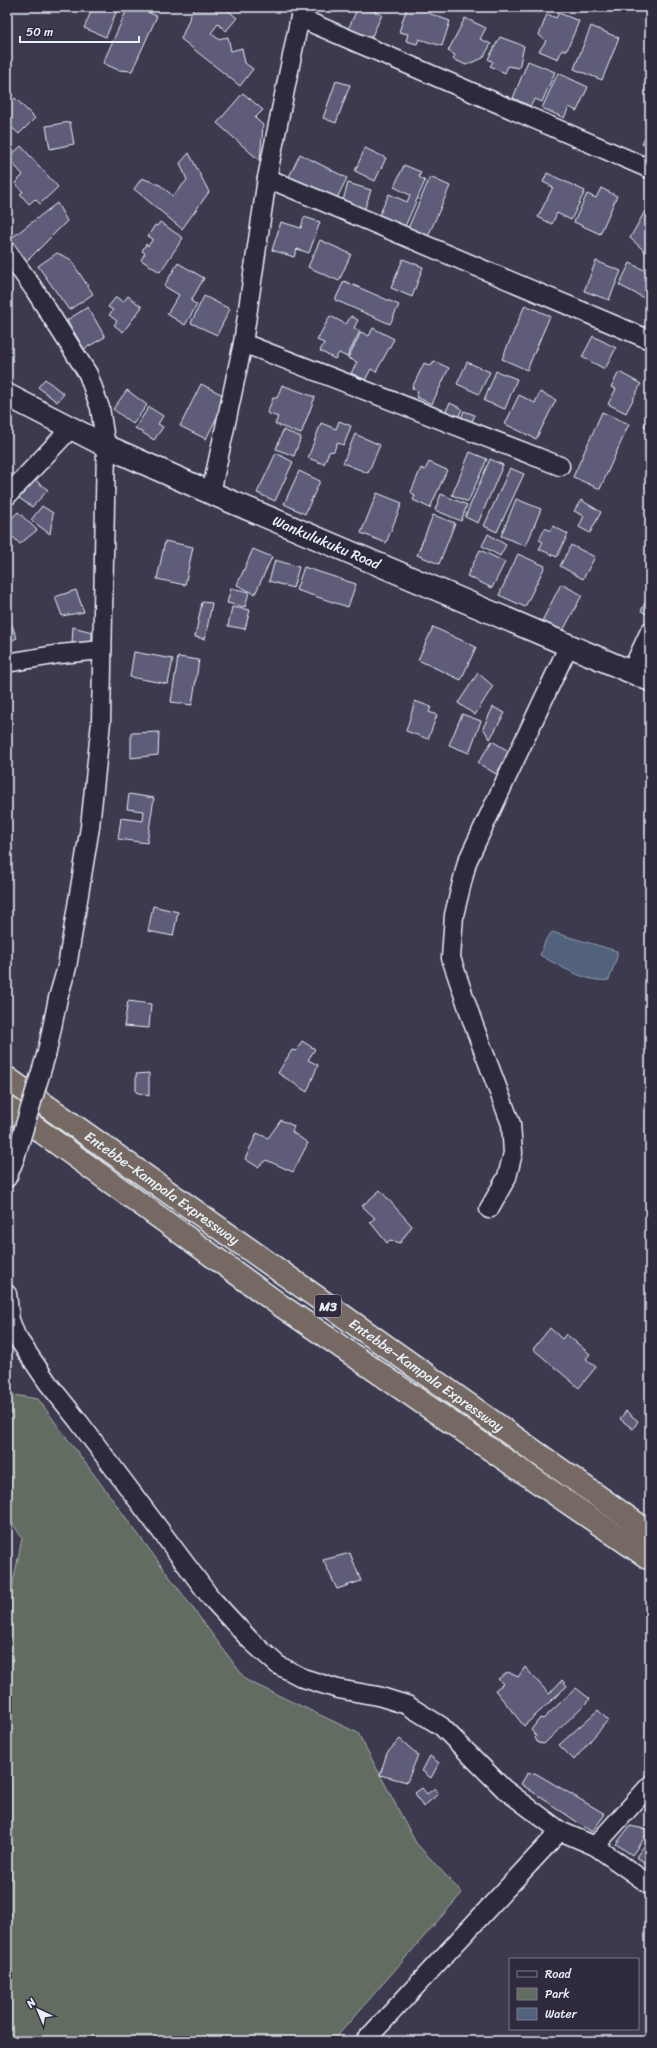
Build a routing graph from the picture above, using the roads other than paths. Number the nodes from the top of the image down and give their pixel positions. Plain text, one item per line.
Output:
1 (301, 12) edge
2 (650, 169) edge
3 (267, 178) junction
4 (7, 251) edge
5 (650, 340) edge
6 (243, 343) junction
7 (7, 395) edge
8 (71, 428) junction
9 (106, 446) junction
10 (560, 466) dead end
11 (211, 493) junction
12 (7, 496) edge
13 (650, 631) edge
14 (569, 645) junction
15 (102, 650) junction
16 (7, 663) edge
17 (640, 676) edge
18 (7, 1078) edge
19 (7, 1107) edge
20 (7, 1178) edge
21 (489, 1209) dead end
22 (7, 1294) edge
23 (12, 1342) edge
24 (650, 1533) edge
25 (650, 1559) edge
26 (650, 1786) edge
27 (560, 1831) junction
28 (595, 1846) junction
29 (650, 1885) edge
30 (365, 2041) edge

1 - 2 street
1 - 3 street
3 - 5 street
3 - 6 street
4 - 9 street
6 - 10 street
6 - 11 street
7 - 8 main road, Wankulukuku Road
8 - 9 main road, Wankulukuku Road
8 - 12 street
9 - 11 main road, Wankulukuku Road
9 - 15 street
11 - 14 main road, Wankulukuku Road
13 - 17 street
14 - 17 main road, Wankulukuku Road
14 - 21 street
15 - 16 street
15 - 20 street, bridge
18 - 24 highway, Entebbe–Kampala Expressway / M3
19 - 25 highway, Entebbe–Kampala Expressway / M3
22 - 23 street
23 - 27 street
26 - 28 street
27 - 28 street
27 - 30 street
28 - 29 street

